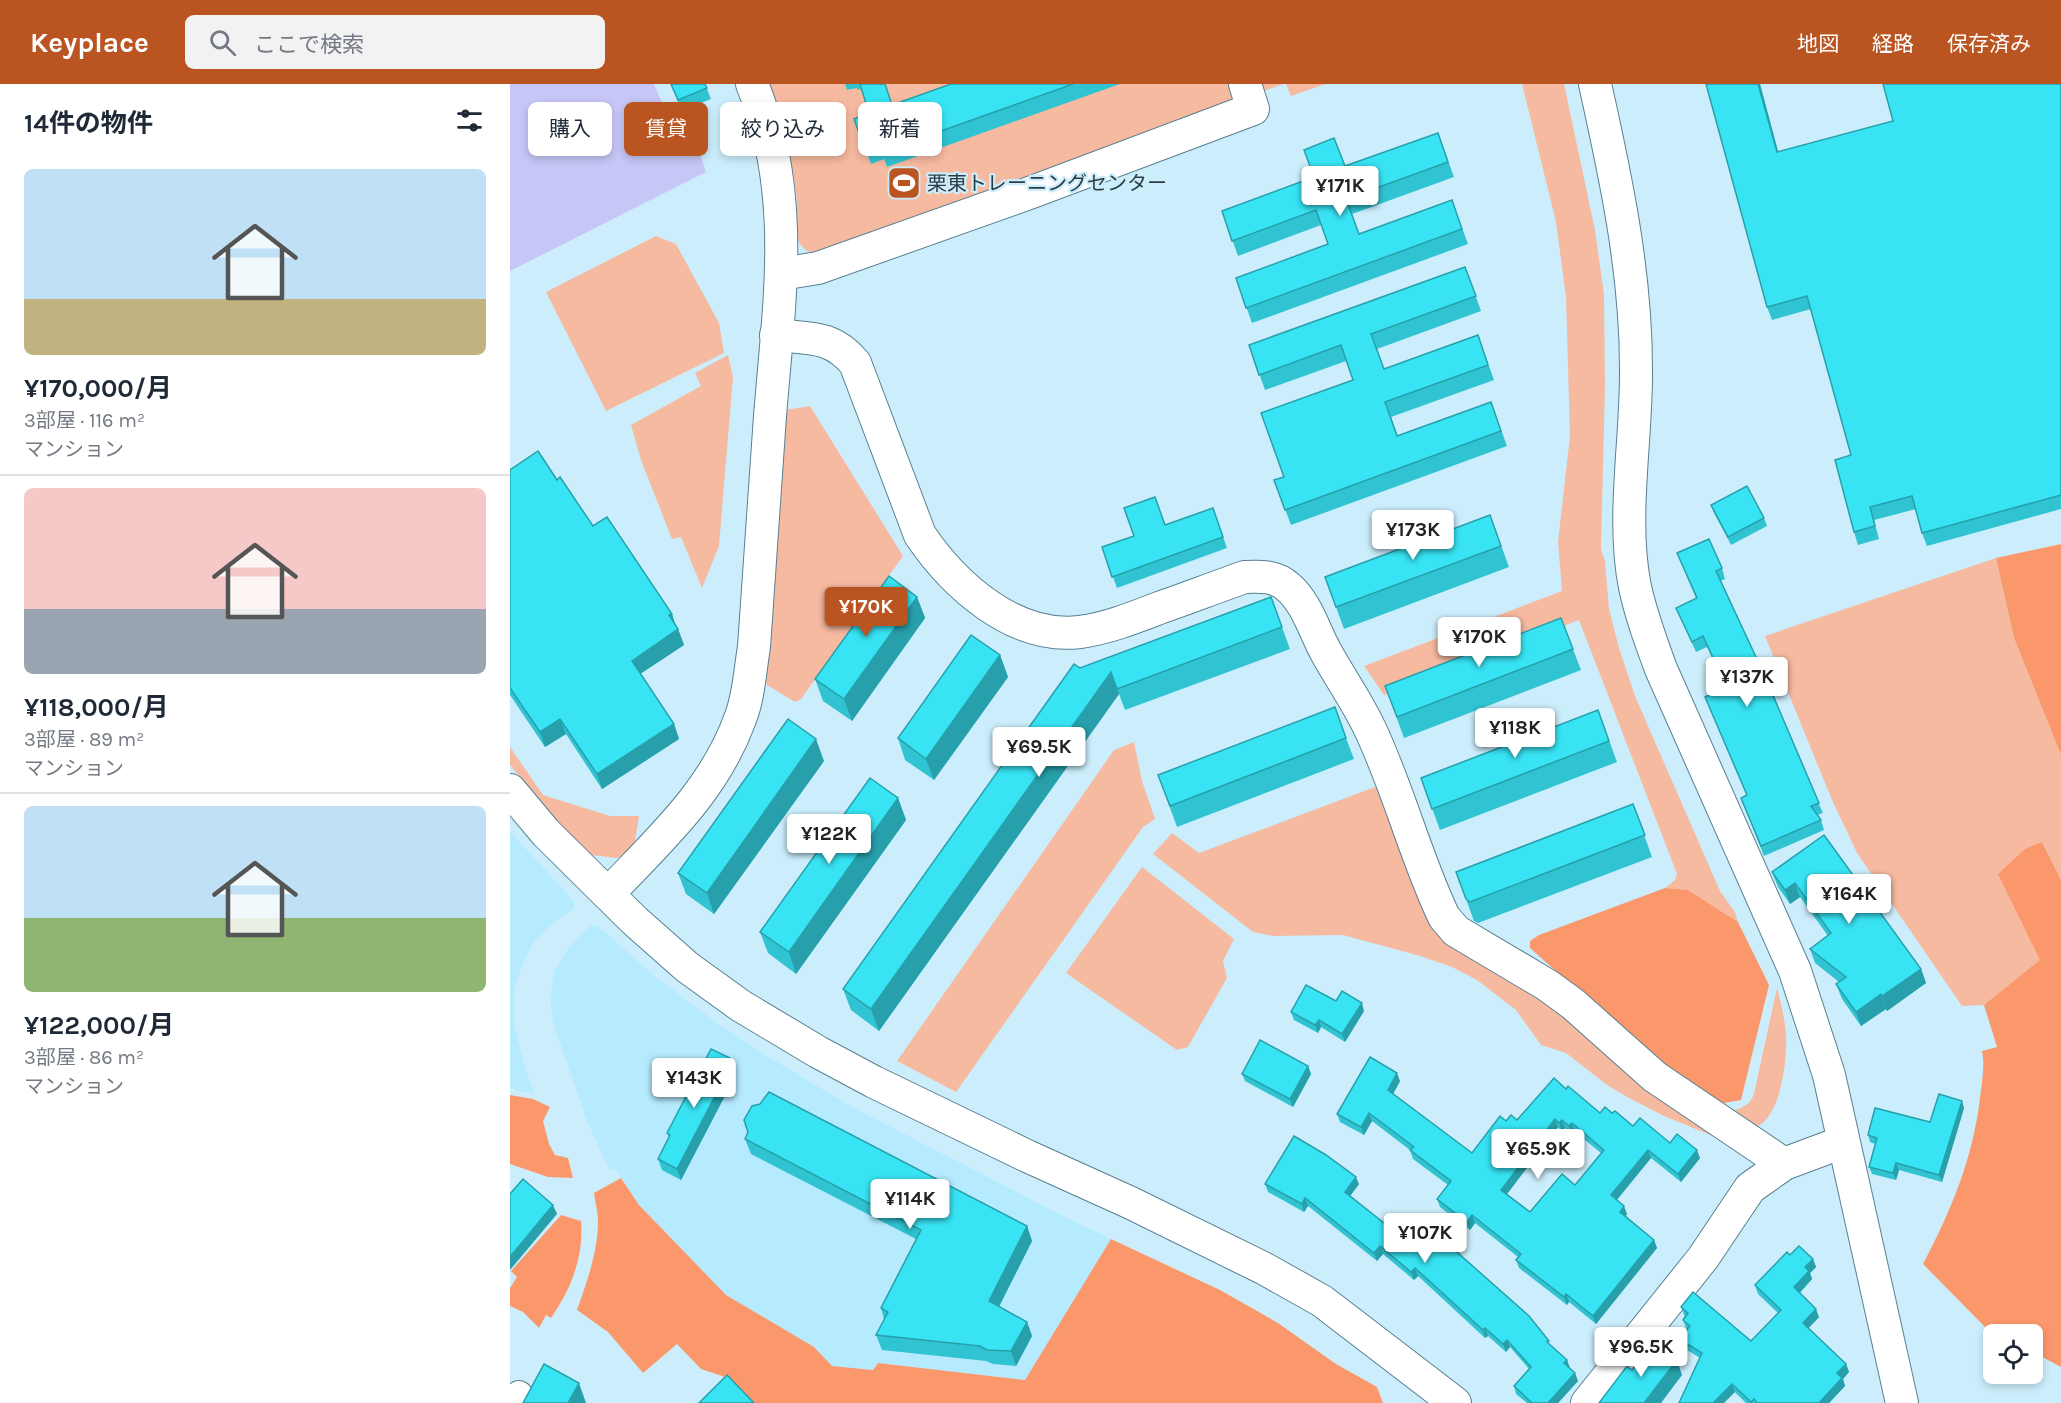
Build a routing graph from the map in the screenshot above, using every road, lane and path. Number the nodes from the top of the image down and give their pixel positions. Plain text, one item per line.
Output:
1 (752, 84) edge
2 (1245, 84) edge
3 (1595, 84) edge
4 (781, 274) junction
5 (776, 335) junction
6 (510, 790) edge
7 (608, 894) junction
8 (1843, 1142) junction
9 (1784, 1164) junction
10 (1455, 1403) edge
11 (1587, 1403) edge
12 (1902, 1403) edge

1 - 4 street
2 - 4 street
3 - 8 street
4 - 5 street
5 - 7 street
5 - 9 street
6 - 7 street
7 - 10 street
8 - 9 street
8 - 12 street
9 - 11 street

